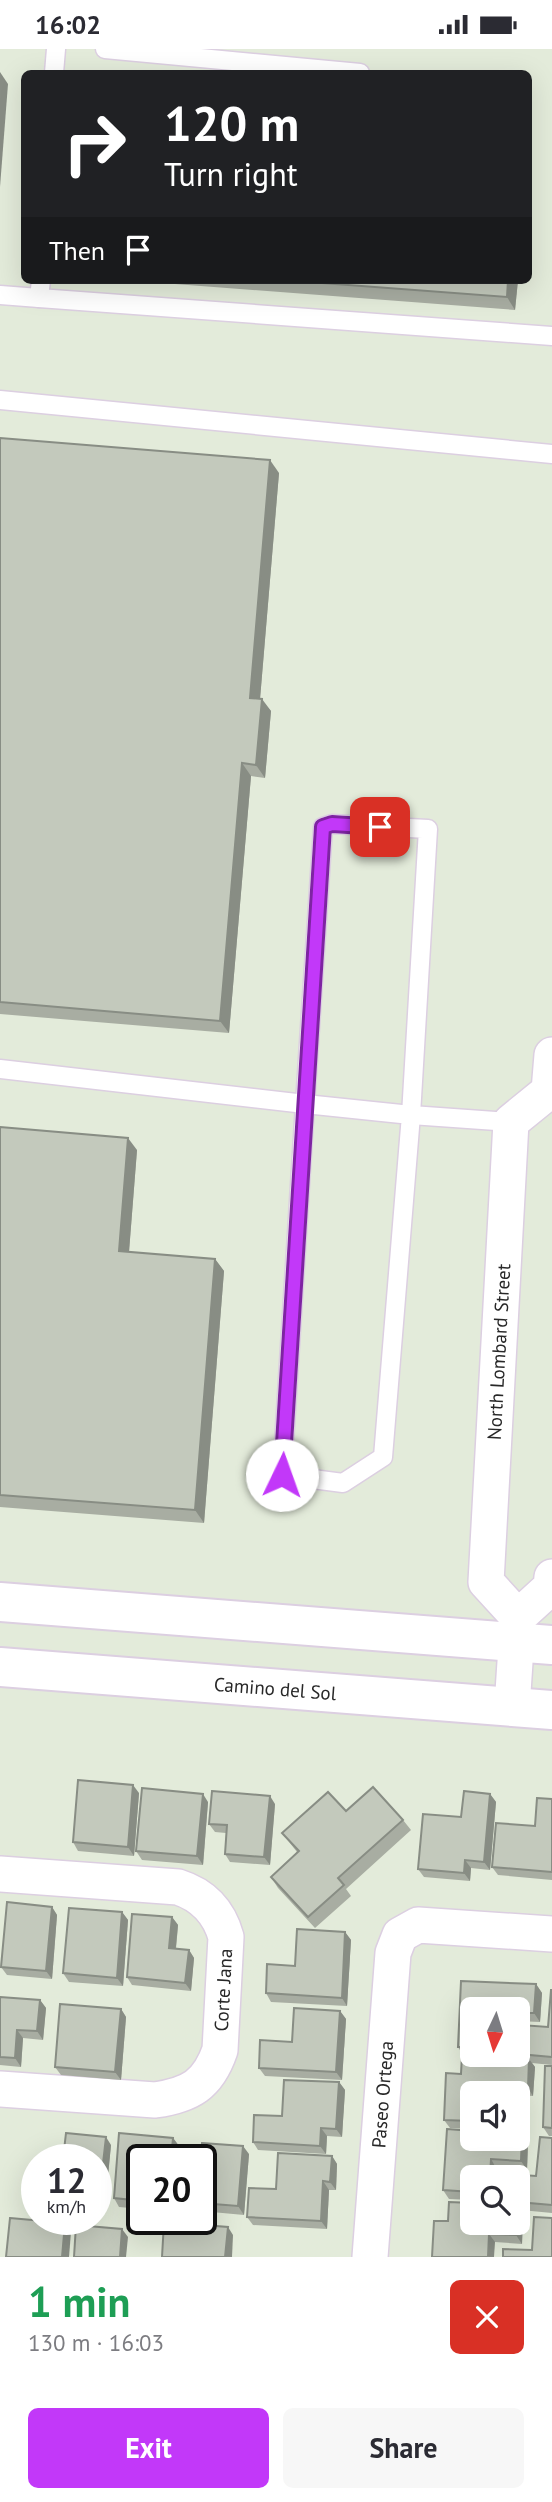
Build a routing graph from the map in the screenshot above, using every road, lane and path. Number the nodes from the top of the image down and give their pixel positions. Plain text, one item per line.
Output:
1 (56, 49) edge
2 (105, 49) edge
3 (54, 70) edge
4 (328, 70) edge
5 (41, 284) edge
6 (0, 295) edge
7 (39, 298) junction
8 (552, 336) edge
9 (0, 400) edge
10 (552, 454) edge
11 (552, 1055) edge
12 (0, 1069) edge
13 (550, 1093) edge
14 (305, 1104) junction
15 (411, 1115) junction
16 (511, 1122) junction
17 (552, 1577) edge
18 (0, 1602) edge
19 (529, 1635) edge
20 (0, 1667) edge
21 (512, 1707) junction
22 (552, 1710) edge
23 (0, 1874) edge
24 (552, 1934) edge
25 (0, 2089) edge
26 (370, 2257) edge

1 - 3 lane
2 - 4 lane
5 - 7 lane
6 - 7 lane
7 - 8 lane
9 - 10 lane
11 - 13 street
12 - 14 lane
13 - 16 street
14 - 15 lane
14 - 15 lane
14 - 15 lane
15 - 16 lane
16 - 19 street, North Lombard Street
17 - 19 street
18 - 19 street
19 - 21 street
20 - 21 street, Camino del Sol
21 - 22 street, Camino del Sol
23 - 25 street, Corte Jana
24 - 26 street, Paseo Ortega

